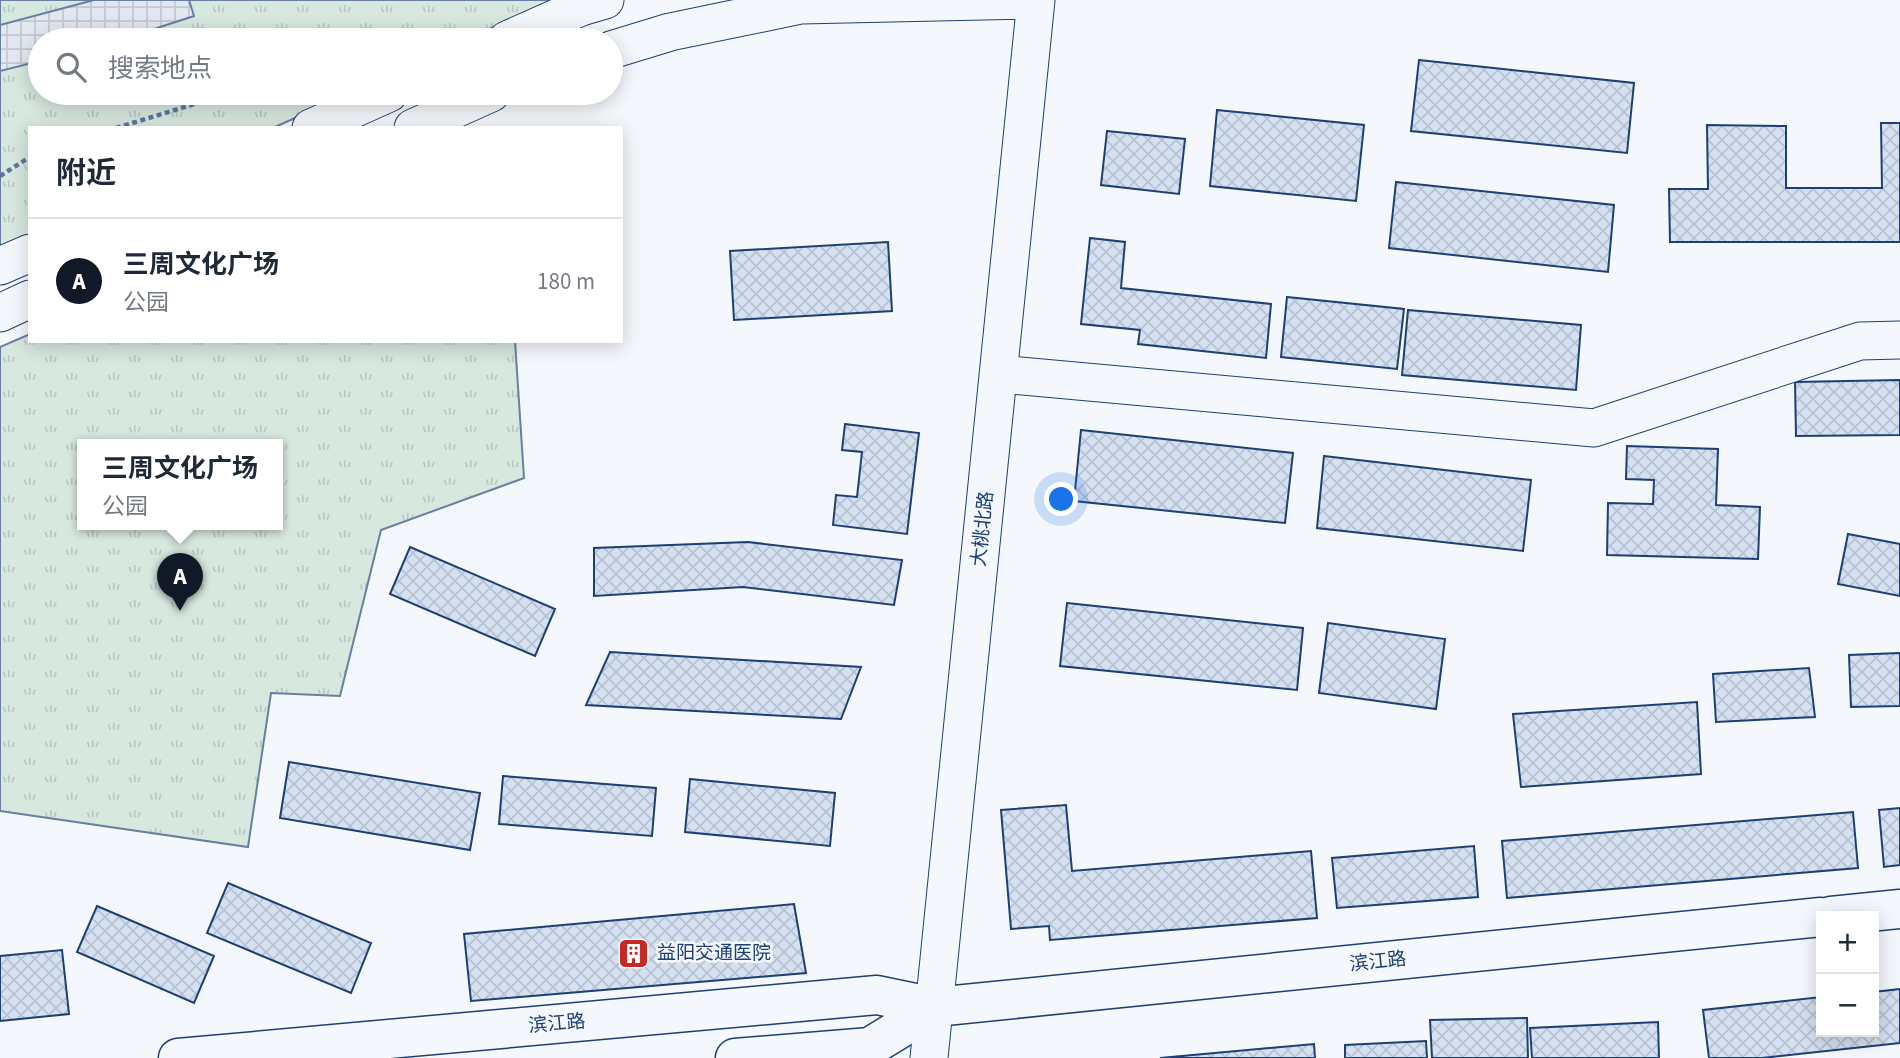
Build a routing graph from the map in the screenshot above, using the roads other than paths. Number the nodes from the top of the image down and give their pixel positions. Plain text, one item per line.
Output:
1 (605, 0) edge
2 (1035, 0) edge
3 (534, 28) edge
4 (623, 46) edge
5 (362, 105) edge
6 (464, 105) edge
7 (315, 126) edge
8 (417, 126) edge
9 (28, 254) edge
10 (0, 266) edge
11 (28, 300) edge
12 (0, 313) edge
13 (1900, 340) edge
14 (999, 374) junction
15 (1900, 909) edge
16 (1879, 911) edge
17 (1816, 918) edge
18 (935, 1007) junction
19 (178, 1058) edge
20 (735, 1058) edge
21 (929, 1058) edge

1 - 3 street
2 - 4 street
2 - 14 street, 大桃北路
5 - 7 street
6 - 8 street
9 - 10 street
11 - 12 street
13 - 14 street
14 - 18 street, 大桃北路
15 - 16 main road
17 - 18 main road, 滨江路
18 - 19 main road, 滨江路
18 - 20 main road, 滨江路
18 - 21 street, 大桃北路

